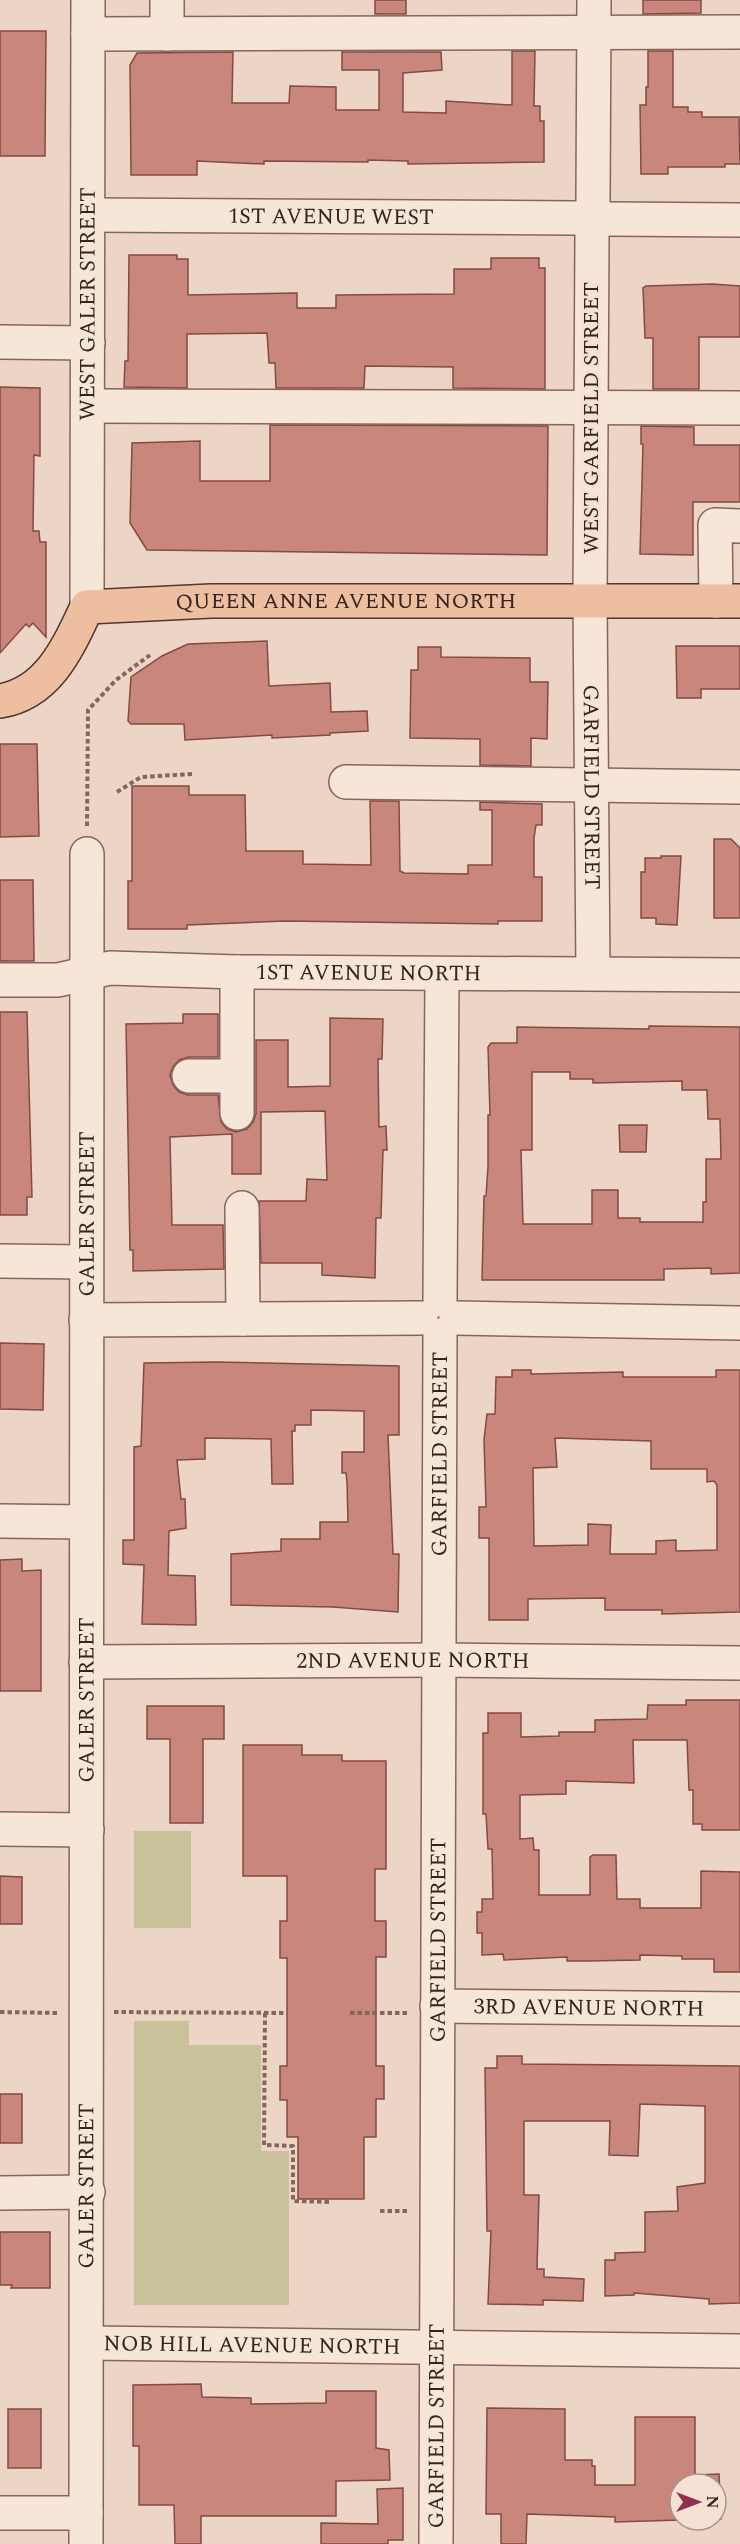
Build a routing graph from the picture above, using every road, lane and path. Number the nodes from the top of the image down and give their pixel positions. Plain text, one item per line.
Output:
1 (88, 0) edge
2 (167, 0) edge
3 (594, 16) edge
4 (740, 32) edge
5 (87, 34) junction
6 (167, 34) junction
7 (88, 215) junction
8 (592, 218) junction
9 (740, 220) edge
10 (0, 342) edge
11 (87, 343) junction
12 (87, 406) junction
13 (590, 406) junction
14 (740, 408) edge
15 (740, 526) edge
16 (590, 600) junction
17 (728, 601) edge
18 (87, 607) junction
19 (150, 655) dead end
20 (0, 701) edge
21 (192, 774) dead end
22 (346, 782) dead end
23 (590, 785) junction
24 (740, 787) edge
25 (117, 792) dead end
26 (87, 841) joint
27 (237, 972) junction
28 (86, 973) junction
29 (593, 973) junction
30 (442, 974) junction
31 (740, 975) edge
32 (0, 980) edge
33 (189, 1076) dead end
34 (236, 1076) junction
35 (237, 1113) dead end
36 (242, 1208) dead end
37 (0, 1262) edge
38 (86, 1262) junction
39 (439, 1318) junction
40 (243, 1319) junction
41 (86, 1320) junction
42 (740, 1323) edge
43 (0, 1521) edge
44 (86, 1522) junction
45 (439, 1660) junction
46 (86, 1662) junction
47 (740, 1663) edge
48 (0, 1829) edge
49 (87, 1830) junction
50 (424, 2009) junction
51 (740, 2009) edge
52 (0, 2012) edge
53 (112, 2012) dead end
54 (58, 2013) dead end
55 (265, 2013) junction
56 (287, 2013) dead end
57 (350, 2013) dead end
58 (87, 2192) junction
59 (0, 2193) edge
60 (332, 2202) dead end
61 (380, 2211) dead end
62 (401, 2211) dead end
63 (88, 2343) junction
64 (437, 2349) junction
65 (740, 2351) edge
66 (0, 2513) edge
67 (86, 2529) edge
68 (436, 2544) edge

1 - 5 street, WEST GALER STREET
2 - 6 street
3 - 4 street
3 - 6 street
3 - 8 street, WEST GARFIELD STREET
5 - 6 street
5 - 7 street, WEST GALER STREET
7 - 8 street, 1ST AVENUE WEST
7 - 11 street, WEST GALER STREET
8 - 9 street, 1ST AVENUE WEST
8 - 13 street, WEST GARFIELD STREET
10 - 11 street
11 - 12 street, WEST GALER STREET
12 - 13 street
12 - 18 street, WEST GALER STREET
13 - 14 street
13 - 16 street, WEST GARFIELD STREET
15 - 17 street
16 - 17 main road, QUEEN ANNE AVENUE NORTH
16 - 18 main road, QUEEN ANNE AVENUE NORTH
16 - 23 street, GARFIELD STREET
18 - 20 main road
19 - 26 path
21 - 25 path
22 - 23 street
23 - 24 street
23 - 29 street, GARFIELD STREET
26 - 28 street, GALER STREET
27 - 28 street, 1ST AVENUE NORTH
27 - 30 street, 1ST AVENUE NORTH
27 - 34 street
28 - 32 street, 1ST AVENUE NORTH
28 - 38 street, GALER STREET
29 - 30 street, 1ST AVENUE NORTH
29 - 31 street, 1ST AVENUE NORTH
30 - 39 street, GARFIELD STREET
33 - 34 street
34 - 35 street
36 - 40 street
37 - 38 street
38 - 41 street, GALER STREET
39 - 40 street
39 - 42 street
39 - 45 street, GARFIELD STREET
40 - 41 street
41 - 44 street, GALER STREET
43 - 44 street
44 - 46 street, GALER STREET
45 - 46 street, 2ND AVENUE NORTH
45 - 47 street, 2ND AVENUE NORTH
45 - 50 street, GARFIELD STREET
46 - 49 street, GALER STREET
48 - 49 street
49 - 58 street, GALER STREET
50 - 51 street, 3RD AVENUE NORTH
50 - 57 path
50 - 64 street, GARFIELD STREET
52 - 54 path
53 - 55 path
55 - 56 path
55 - 60 path
58 - 59 street
58 - 63 street, GALER STREET
61 - 62 path
63 - 64 street, NOB HILL AVENUE NORTH
63 - 67 street, GALER STREET
64 - 65 street, NOB HILL AVENUE NORTH
64 - 68 street, GARFIELD STREET
66 - 67 street

